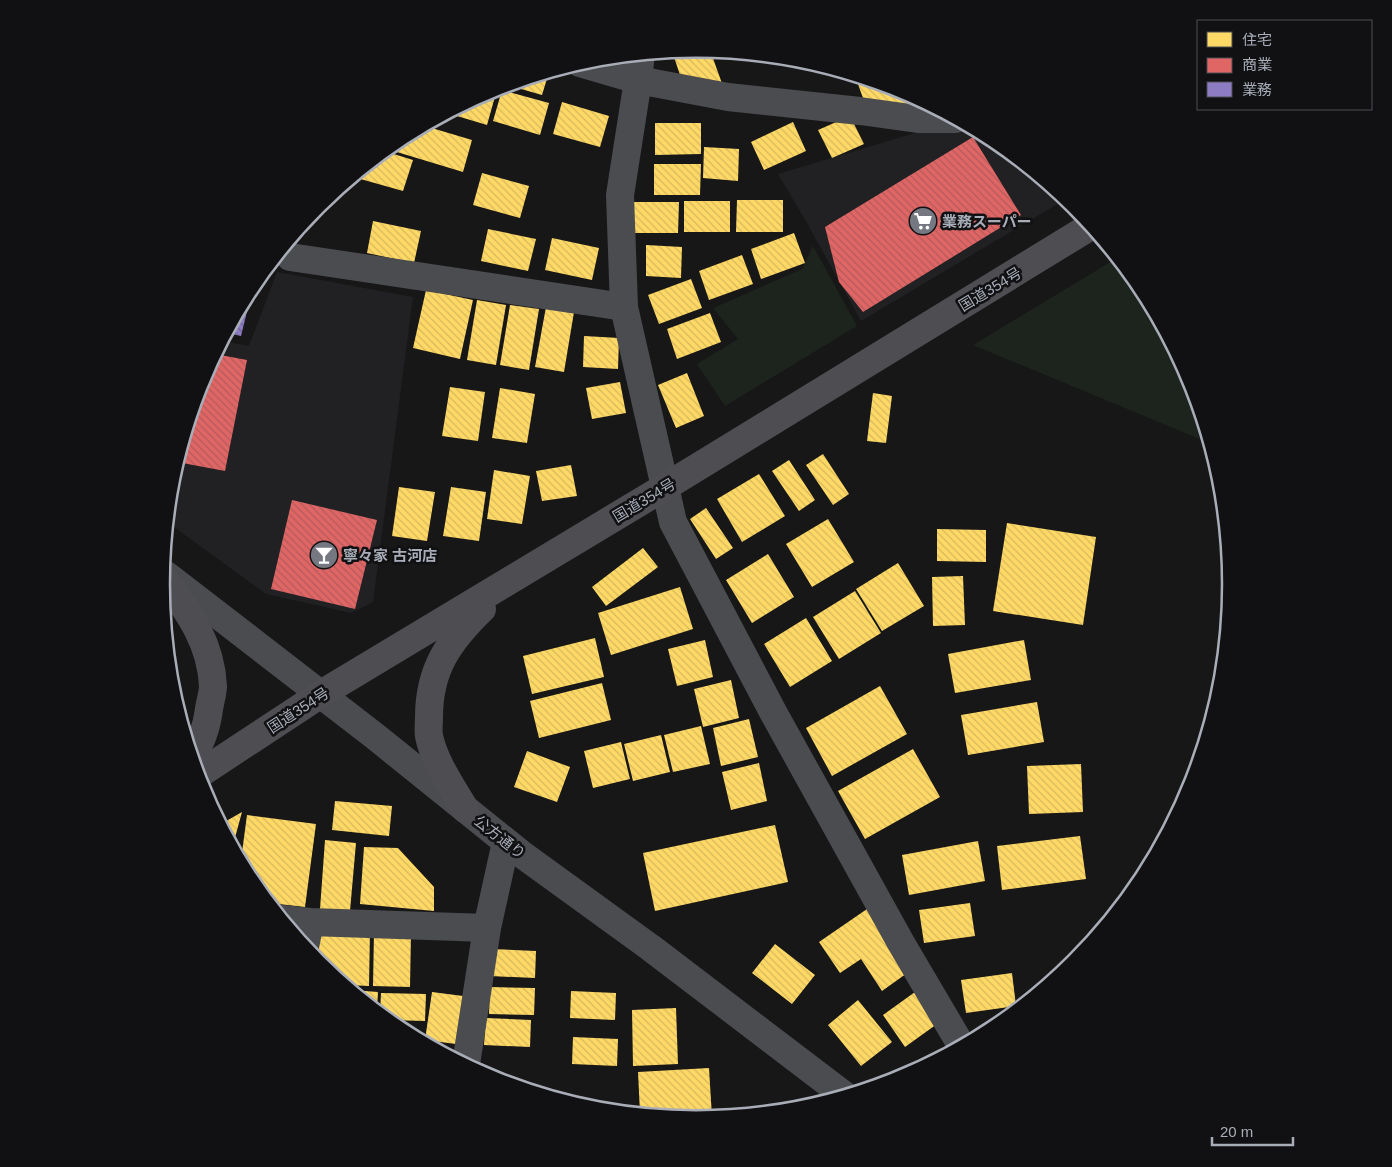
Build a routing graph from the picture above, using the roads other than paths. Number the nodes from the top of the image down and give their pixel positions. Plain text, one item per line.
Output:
1 (610, 65) edge
2 (640, 67) edge
3 (942, 119) edge
4 (1085, 230) edge
5 (290, 257) dead end
6 (624, 307) junction
7 (666, 487) junction
8 (170, 579) edge
9 (514, 579) junction
10 (170, 585) edge
11 (321, 694) junction
12 (197, 750) edge
13 (205, 771) edge
14 (465, 809) junction
15 (506, 842) junction
16 (487, 928) junction
17 (308, 934) edge
18 (958, 1040) edge
19 (467, 1057) edge
20 (838, 1090) edge

1 - 2 street
2 - 3 street
2 - 6 street
4 - 7 highway, 国道354号
5 - 6 street
6 - 7 street
7 - 9 highway, 国道354号
7 - 18 street
8 - 11 street, 公方通り
9 - 11 highway, 国道354号
9 - 14 highway
10 - 12 highway
11 - 13 highway, 国道354号
11 - 14 street, 公方通り
14 - 15 street, 公方通り
15 - 16 street
15 - 20 street, 公方通り
16 - 17 street
16 - 19 street

